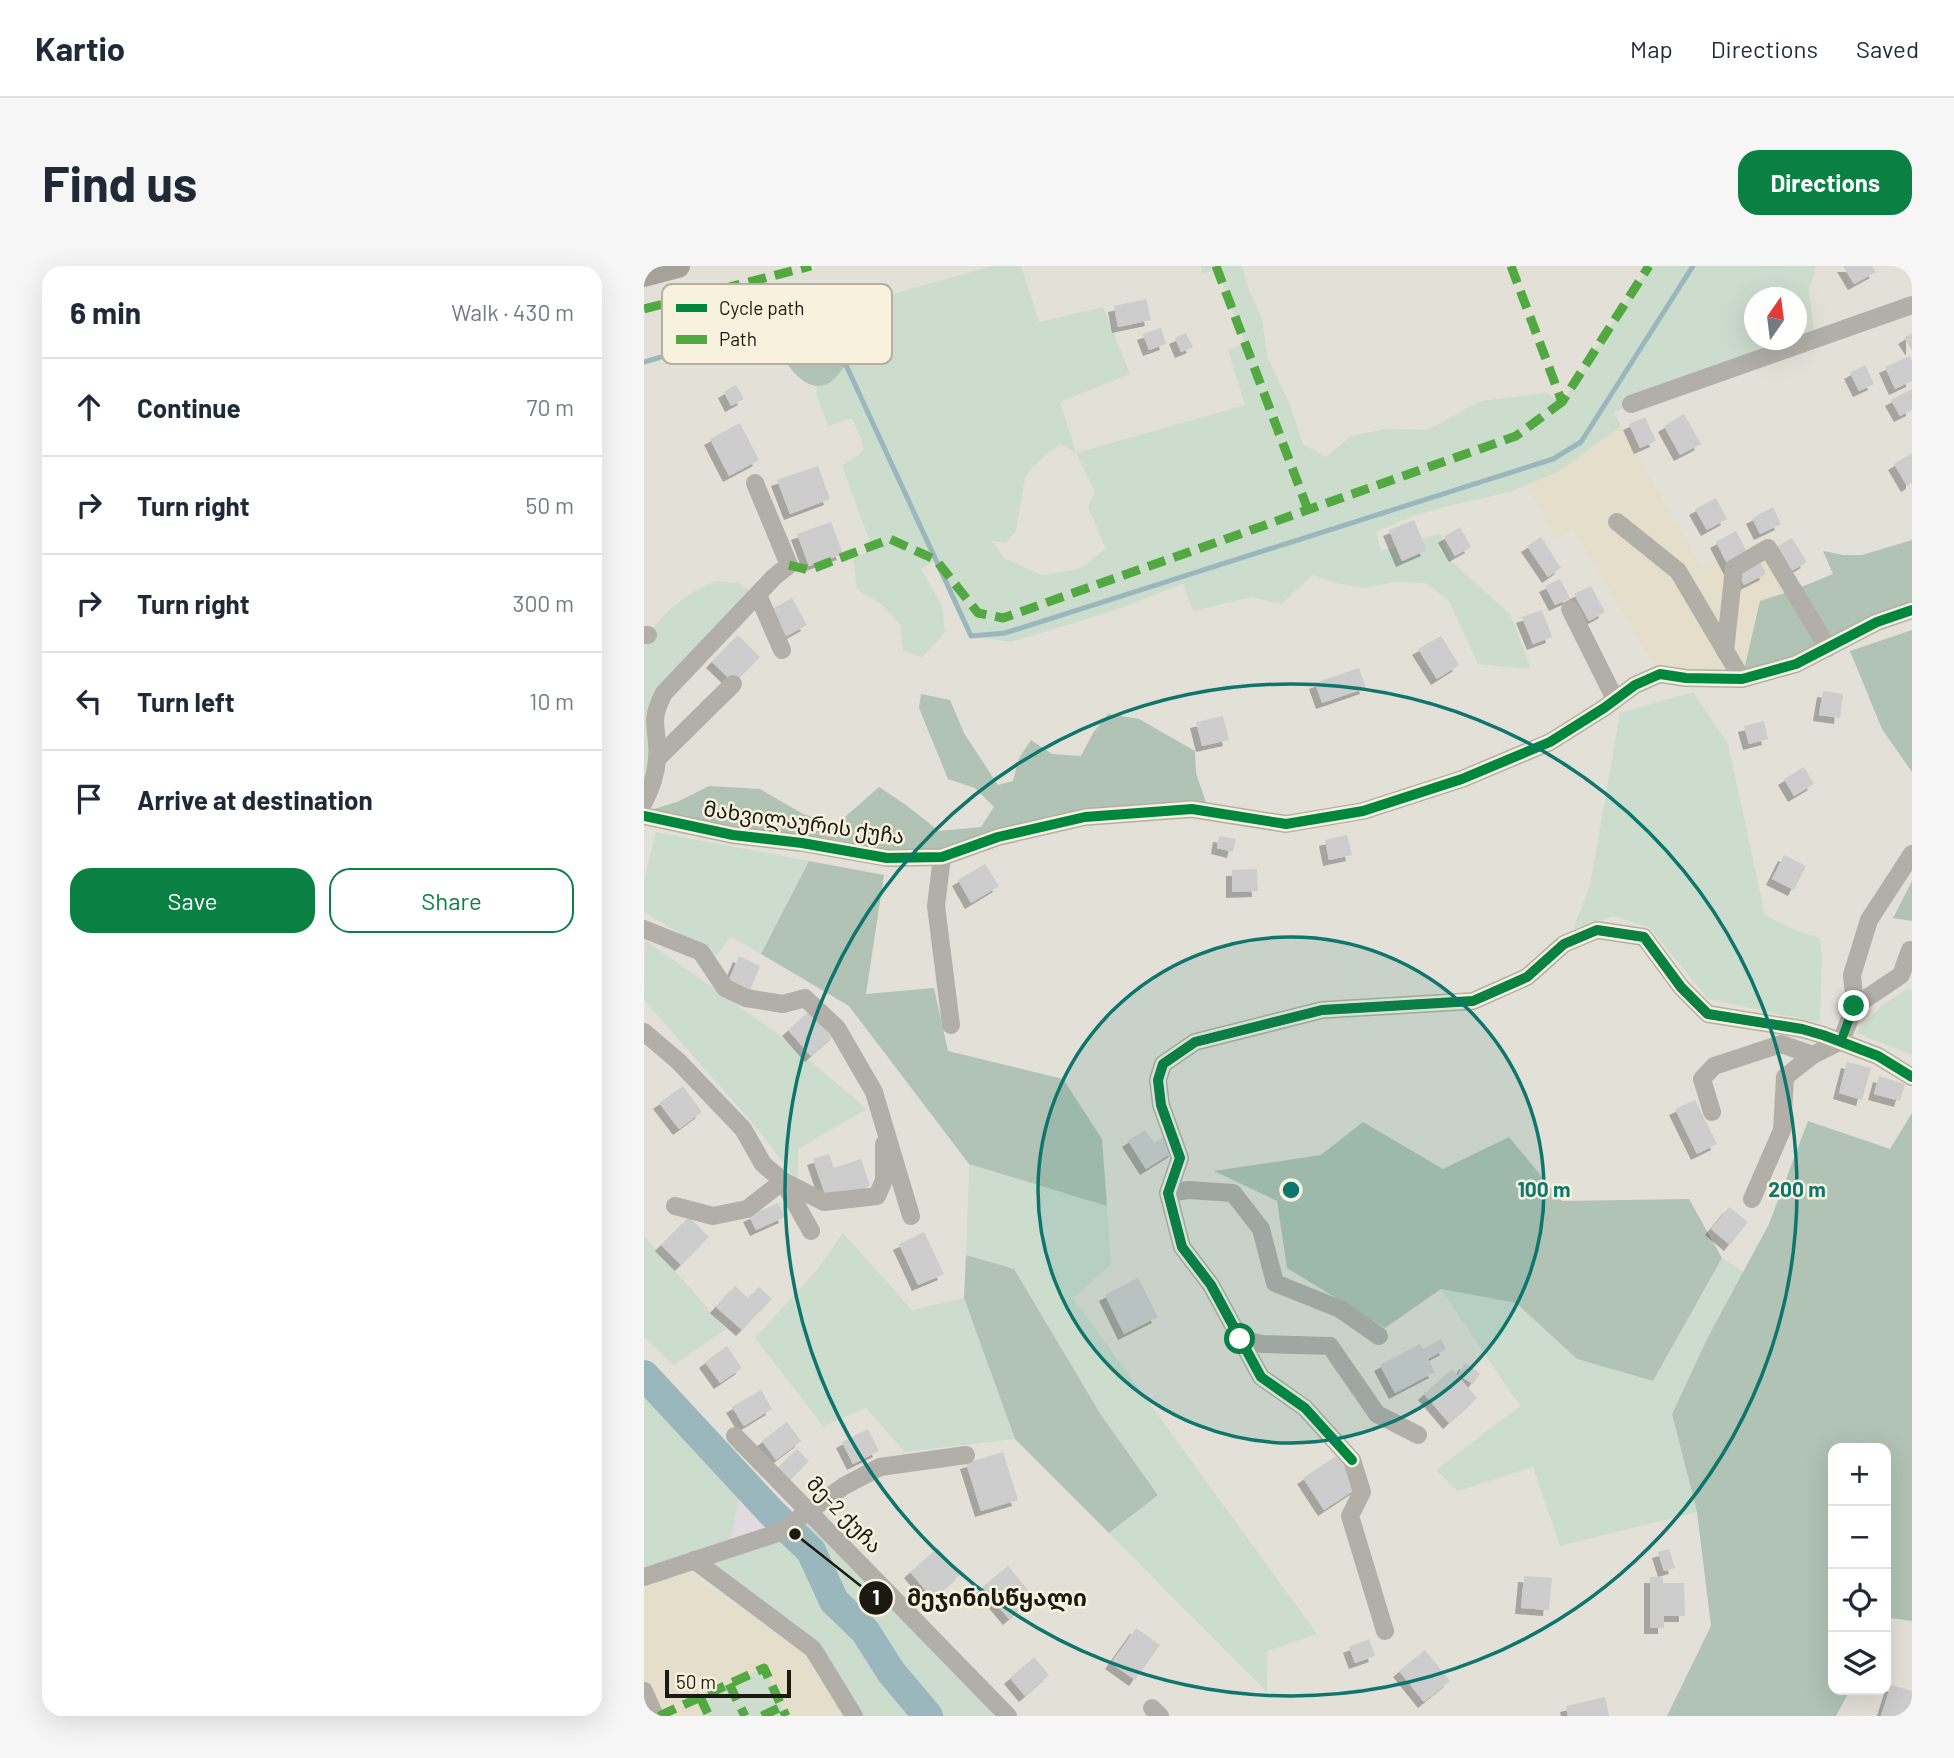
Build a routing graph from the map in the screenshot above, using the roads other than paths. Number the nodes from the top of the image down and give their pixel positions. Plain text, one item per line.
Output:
1 (678, 266) edge
2 (644, 275) edge
3 (1912, 305) edge
4 (1632, 404) dead end
5 (755, 482) dead end
6 (1617, 522) dead end
7 (758, 595) junction
8 (1570, 609) dead end
9 (1912, 610) edge
10 (1828, 648) junction
11 (782, 650) dead end
12 (1725, 651) junction
13 (1742, 679) junction
14 (733, 684) dead end
15 (1615, 699) junction
16 (658, 758) junction
17 (644, 802) edge
18 (644, 816) edge
19 (1912, 854) edge
20 (942, 857) junction
21 (644, 929) edge
22 (1910, 950) dead end
23 (1854, 1006) junction
24 (951, 1026) dead end
25 (644, 1032) edge
26 (1841, 1041) junction
27 (1813, 1055) junction
28 (1912, 1077) edge
29 (1712, 1112) dead end
30 (883, 1122) junction
31 (783, 1181) junction
32 (1168, 1193) junction
33 (1752, 1199) dead end
34 (675, 1206) dead end
35 (911, 1216) dead end
36 (811, 1231) dead end
37 (1379, 1336) dead end
38 (1240, 1339) junction
39 (1418, 1435) dead end
40 (735, 1436) dead end
41 (966, 1455) dead end
42 (806, 1514) junction
43 (694, 1560) junction
44 (644, 1577) edge
45 (1385, 1631) dead end
46 (644, 1690) edge
47 (655, 1716) edge
48 (854, 1716) edge
49 (1008, 1716) edge

1 - 2 highway
3 - 4 street
5 - 7 street
6 - 12 street
7 - 11 street
7 - 16 street
8 - 15 street
9 - 10 street, მახვილაურის ქუჩა
10 - 12 street
10 - 13 street, მახვილაურის ქუჩა
12 - 13 street
13 - 15 street, მახვილაურის ქუჩა
14 - 16 street
15 - 20 street, მახვილაურის ქუჩა
16 - 17 street
18 - 20 street, მახვილაურის ქუჩა
19 - 23 street
20 - 24 street
21 - 30 street
22 - 23 street
23 - 26 street
25 - 31 street
26 - 27 street
26 - 28 street
26 - 32 street
27 - 29 street
27 - 33 street
30 - 31 street
30 - 35 street
31 - 34 street
31 - 36 street
32 - 37 street
32 - 38 street
38 - 39 street
38 - 45 street
40 - 42 street, მე-2 ქუჩა
41 - 42 street
42 - 43 street
42 - 49 street, მე-2 ქუჩა
43 - 44 street
43 - 48 street
46 - 47 street

